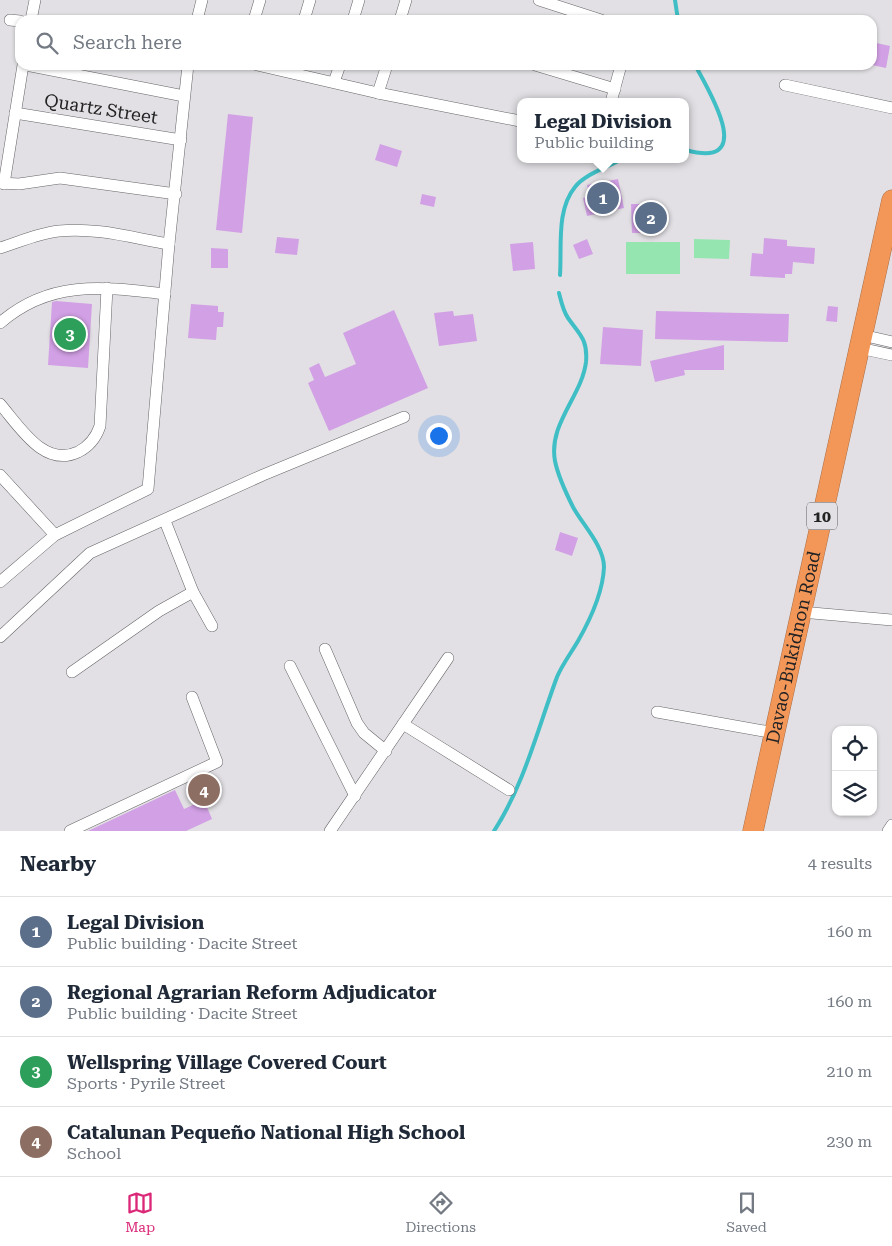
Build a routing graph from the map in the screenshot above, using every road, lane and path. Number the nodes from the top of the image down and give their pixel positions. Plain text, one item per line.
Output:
1 (35, 0) edge
2 (260, 0) edge
3 (310, 0) edge
4 (360, 0) edge
5 (406, 0) edge
6 (539, 0) edge
7 (200, 1) edge
8 (32, 15) edge
9 (198, 15) edge
10 (256, 15) edge
11 (306, 15) edge
12 (355, 15) edge
13 (402, 15) edge
14 (586, 15) edge
15 (24, 70) edge
16 (51, 70) edge
17 (187, 70) edge
18 (292, 70) edge
19 (338, 70) edge
20 (385, 70) edge
21 (553, 70) edge
22 (620, 70) edge
23 (334, 82) junction
24 (785, 85) dead end
25 (615, 88) junction
26 (378, 92) junction
27 (184, 96) junction
28 (612, 98) edge
29 (892, 108) edge
30 (15, 113) junction
31 (517, 120) edge
32 (181, 140) junction
33 (2, 184) edge
34 (176, 194) junction
35 (892, 200) edge
36 (169, 244) junction
37 (0, 248) edge
38 (107, 288) junction
39 (165, 294) junction
40 (0, 323) edge
41 (861, 341) junction
42 (892, 342) edge
43 (892, 355) edge
44 (0, 404) edge
45 (404, 417) dead end
46 (2, 479) edge
47 (165, 521) junction
48 (54, 536) junction
49 (0, 582) edge
50 (193, 592) junction
51 (801, 612) junction
52 (892, 620) edge
53 (212, 626) dead end
54 (0, 637) edge
55 (325, 649) dead end
56 (448, 658) dead end
57 (290, 666) dead end
58 (72, 672) dead end
59 (192, 697) dead end
60 (657, 712) dead end
61 (403, 724) junction
62 (775, 733) junction
63 (386, 750) junction
64 (509, 790) dead end
65 (354, 796) junction
66 (892, 825) edge
67 (70, 831) edge
68 (330, 831) edge
69 (753, 831) edge
70 (888, 831) edge

1 - 8 street
2 - 10 street
3 - 11 street
4 - 12 street
5 - 13 street
6 - 14 street
7 - 9 street
15 - 30 street
16 - 27 street
17 - 27 street
18 - 23 street
19 - 23 street
20 - 26 street
21 - 25 street
22 - 25 street
23 - 26 street
24 - 29 street
25 - 28 street
26 - 31 street
27 - 32 street
30 - 32 street, Quartz Street
30 - 33 street
32 - 34 street
33 - 34 street
34 - 36 street
35 - 41 highway, Davao-Bukidnon Road / 10
36 - 37 street
36 - 39 street
38 - 39 street
38 - 40 street
38 - 44 street
39 - 48 street
41 - 42 street
41 - 43 street
41 - 51 highway, Davao-Bukidnon Road / 10
45 - 47 street
46 - 48 street
47 - 50 street
47 - 54 street
48 - 49 street
50 - 53 street
50 - 58 street
51 - 52 street
51 - 62 highway, Davao-Bukidnon Road / 10
55 - 63 street
56 - 61 street
57 - 65 street
59 - 67 street
60 - 62 street
61 - 63 street
61 - 64 street
62 - 69 highway, Davao-Bukidnon Road / 10
63 - 65 street
65 - 68 street
66 - 70 street

